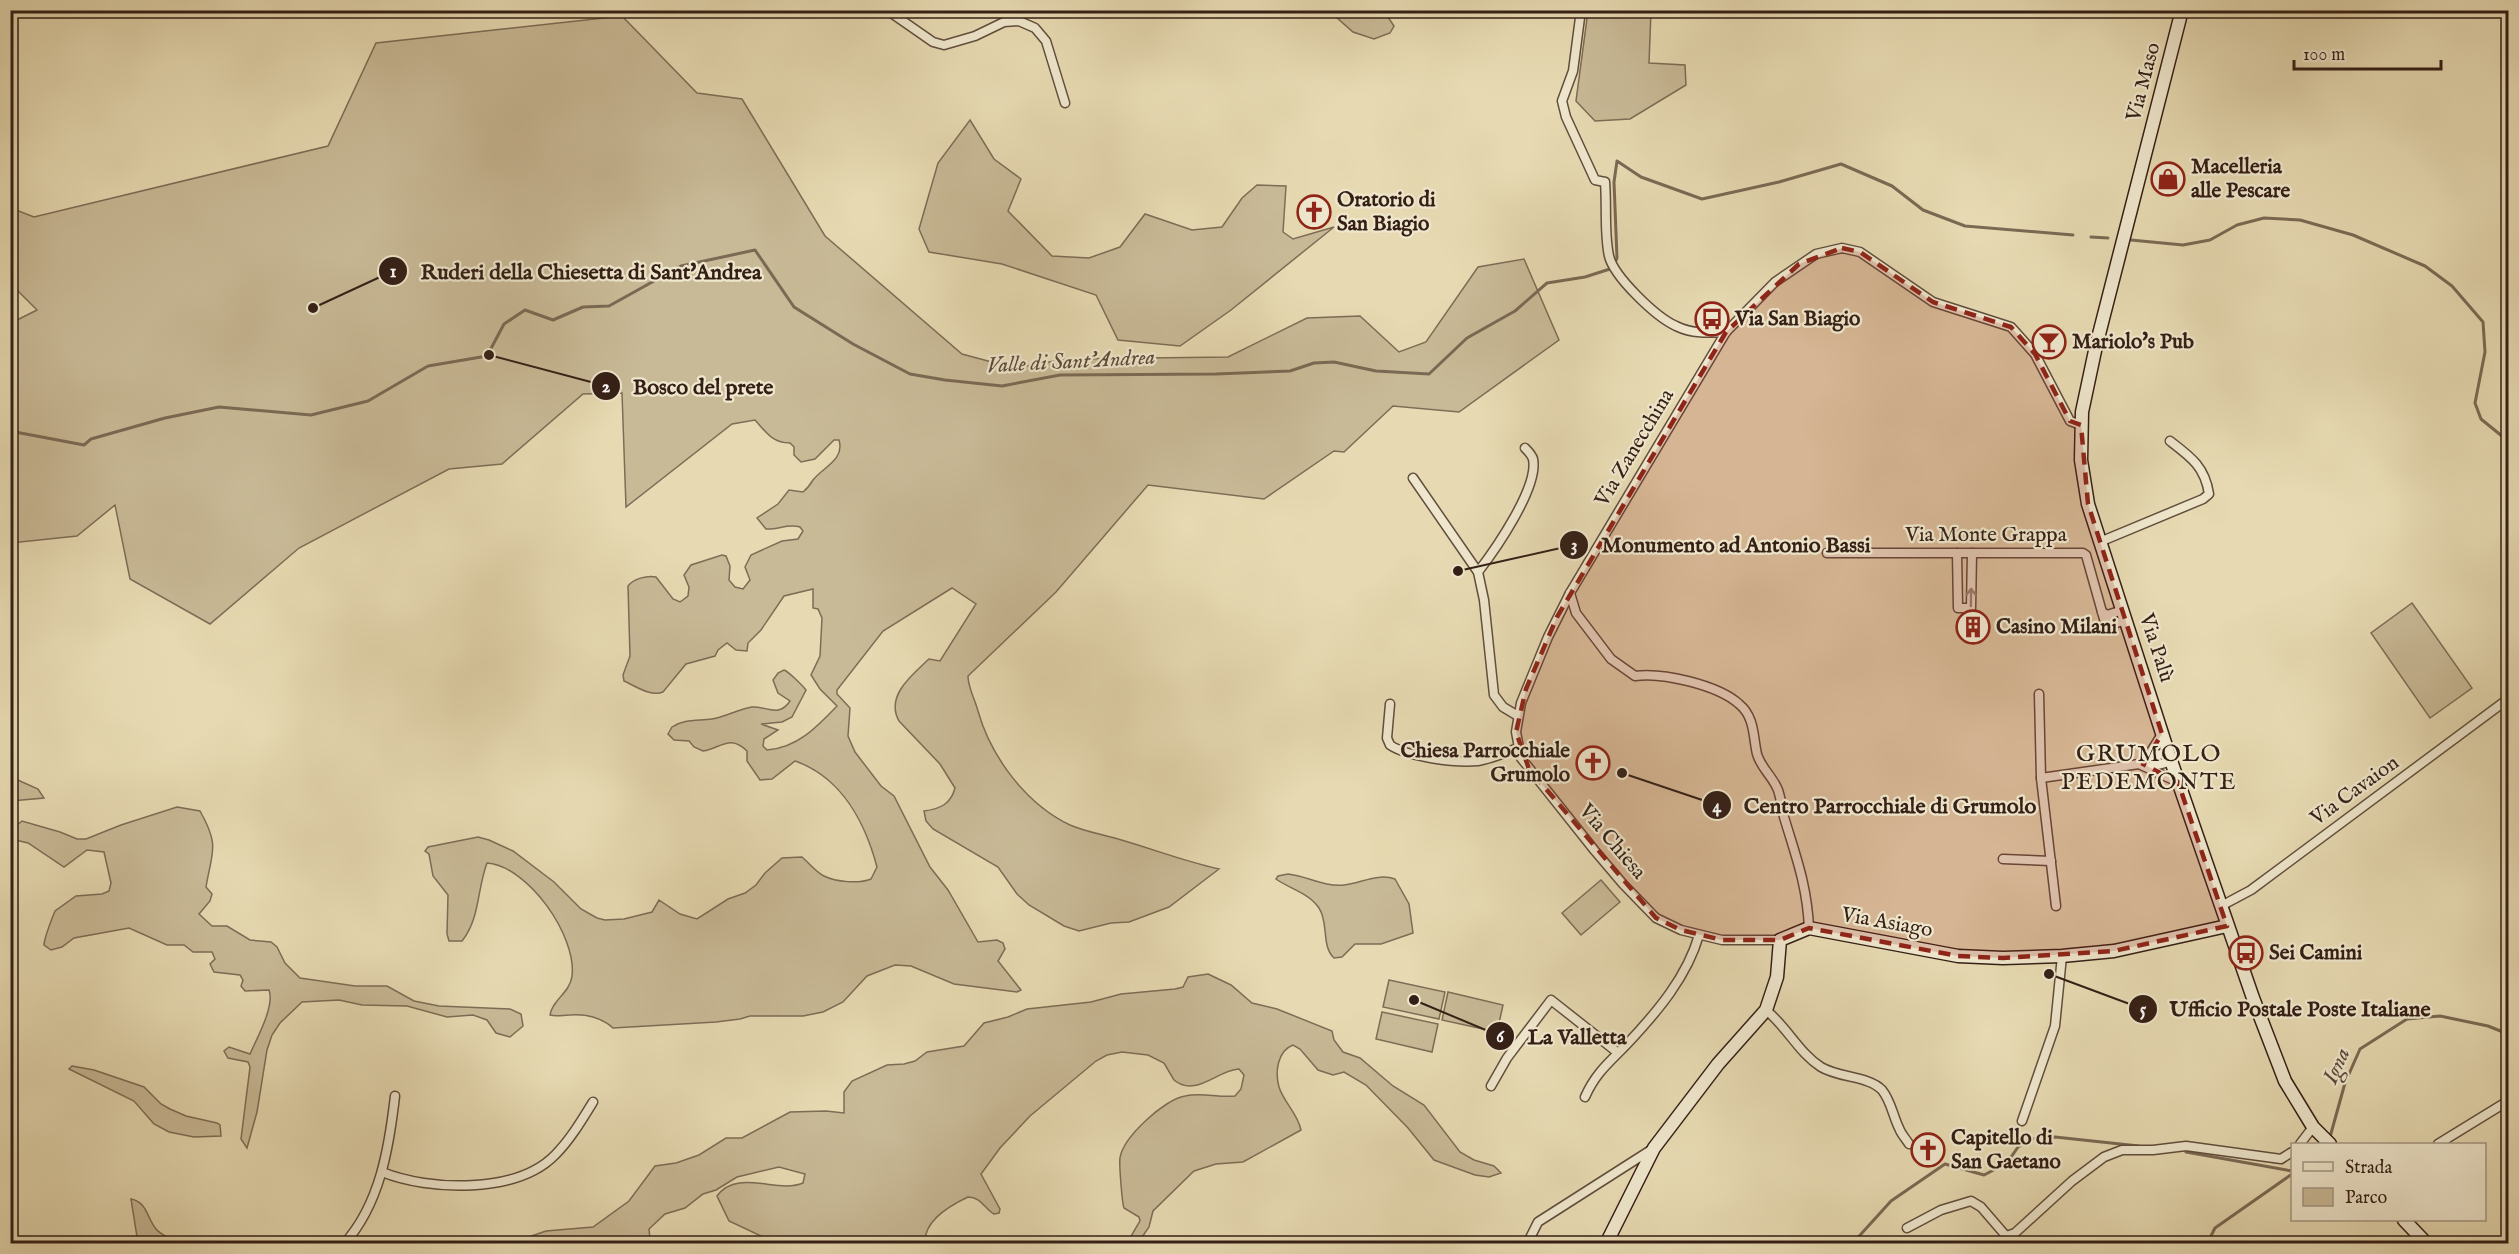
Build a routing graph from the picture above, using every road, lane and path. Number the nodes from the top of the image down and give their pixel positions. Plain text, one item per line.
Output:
1 (887, 10) edge
2 (1581, 10) edge
3 (2182, 10) edge
4 (1065, 103) dead end
5 (2142, 164) joint
6 (1726, 332) junction
7 (2081, 425) junction
8 (2170, 441) dead end
9 (1526, 448) dead end
10 (1413, 478) dead end
11 (2102, 540) junction
12 (1827, 553) dead end
13 (1958, 553) junction
14 (1972, 553) junction
15 (1478, 572) junction
16 (1570, 593) junction
17 (2125, 615) junction
18 (2039, 694) dead end
19 (2508, 699) edge
20 (1390, 704) dead end
21 (1518, 716) junction
22 (2162, 734) junction
23 (1518, 748) junction
24 (2169, 756) junction
25 (2148, 757) junction
26 (2139, 764) junction
27 (2148, 767) junction
28 (2041, 778) junction
29 (2178, 782) junction
30 (2003, 859) dead end
31 (2051, 861) junction
32 (2056, 906) dead end
33 (2220, 906) junction
34 (2227, 926) junction
35 (1809, 928) junction
36 (1699, 935) junction
37 (1780, 940) junction
38 (2062, 956) junction
39 (1766, 1010) junction
40 (1617, 1052) junction
41 (1491, 1086) dead end
42 (395, 1096) dead end
43 (1585, 1097) dead end
44 (2508, 1101) edge
45 (593, 1102) dead end
46 (2022, 1121) dead end
47 (2316, 1130) junction
48 (2301, 1143) edge
49 (2329, 1143) edge
50 (2440, 1143) edge
51 (1909, 1144) dead end
52 (1654, 1148) junction
53 (2291, 1153) edge
54 (382, 1172) junction
55 (2405, 1221) edge
56 (1907, 1228) dead end
57 (2010, 1240) edge
58 (1528, 1241) edge
59 (344, 1244) edge
60 (1606, 1244) edge
61 (2427, 1244) edge

1 - 4 street
2 - 6 street
3 - 5 main road, Via Maso
5 - 7 main road, Via Palù
6 - 7 street
6 - 16 street, Via Zanecchina
7 - 11 main road, Via Palù
8 - 11 street
9 - 15 street
10 - 15 street
11 - 17 main road, Via Palù
12 - 13 street, Via Monte Grappa
13 - 14 street, Via Monte Grappa
13 -> 14 street
14 - 17 street, Via Monte Grappa
15 - 21 street
16 - 21 street
16 - 35 street
17 - 22 main road, Via Palù
18 - 28 street
19 - 33 street, Via Cavaion
20 - 23 street
21 - 23 street
22 - 24 main road, Via Palù
22 - 25 street
23 - 36 street, Via Chiesa
24 - 25 street
24 - 27 street
24 - 29 main road, Via Palù
25 - 26 street
26 - 27 street
26 - 28 street
27 - 29 street
28 - 31 street
29 - 33 main road, Via Palù
30 - 31 street
31 - 32 street
33 - 34 main road, Via Palù
34 - 38 main road, Via Asiago
34 - 47 main road, Via Palù
35 - 37 main road, Via Asiago
35 - 38 main road, Via Asiago
36 - 37 street, Via Chiesa
36 - 40 street
37 - 39 main road
38 - 46 street
39 - 51 street
39 - 52 main road
40 - 41 street
40 - 43 street
42 - 54 street
44 - 50 street
45 - 54 street
47 - 48 street
47 - 49 main road, Via Palù
52 - 58 street
52 - 60 main road
53 - 57 street
54 - 59 street
55 - 61 main road
56 - 57 street

